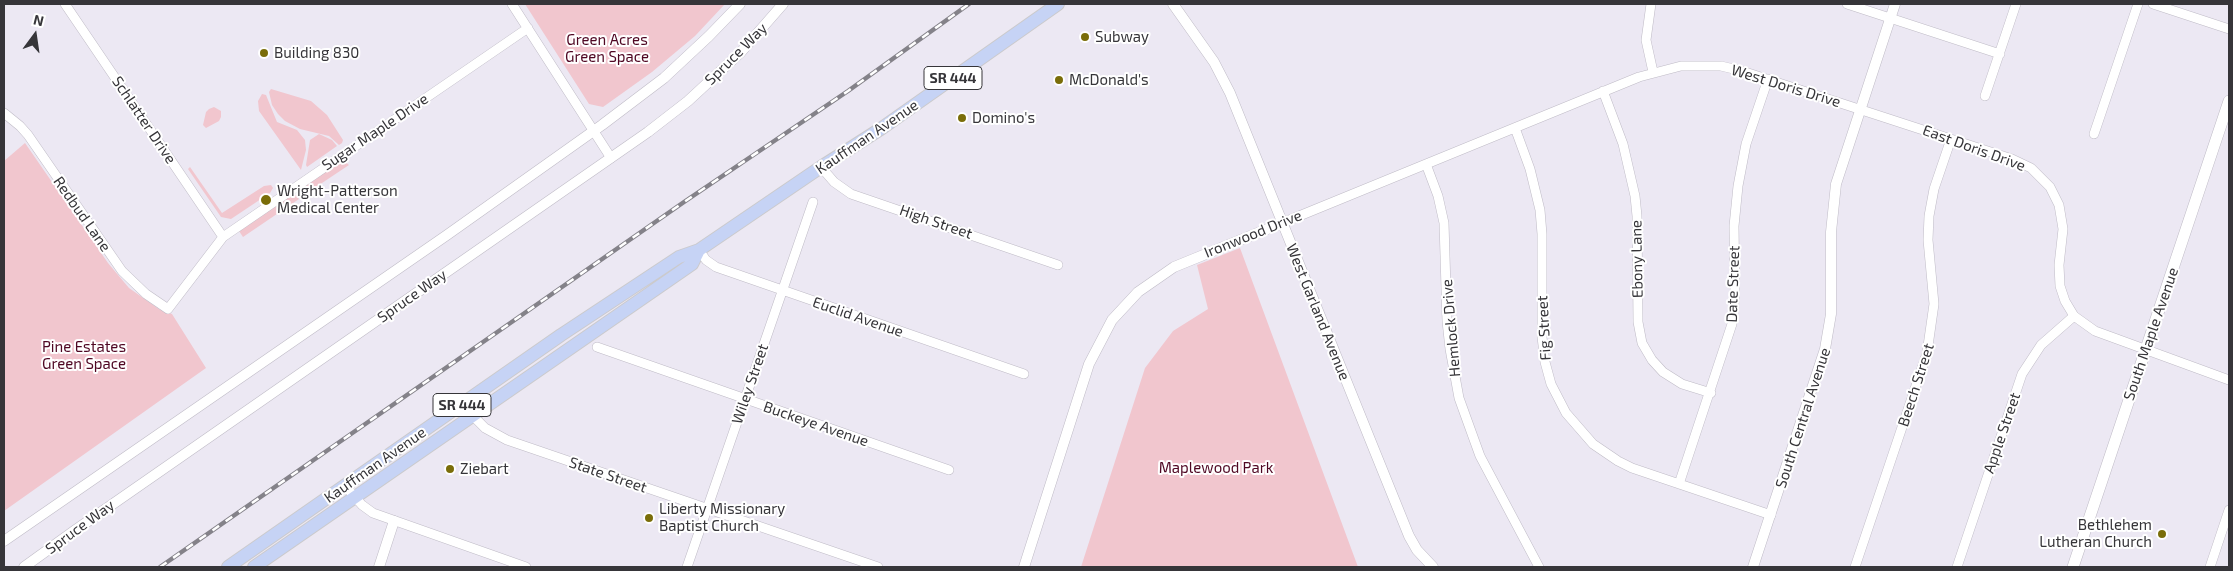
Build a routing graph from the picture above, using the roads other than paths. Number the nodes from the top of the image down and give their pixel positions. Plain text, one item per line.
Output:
1 (66, 4) edge
2 (512, 4) edge
3 (740, 4) edge
4 (783, 4) edge
5 (1058, 4) edge
6 (1173, 4) edge
7 (1651, 4) edge
8 (1847, 4) edge
9 (1894, 4) edge
10 (2016, 4) edge
11 (2138, 4) edge
12 (2153, 4) edge
13 (1890, 17) junction
14 (528, 28) junction
15 (2229, 29) edge
16 (2000, 54) junction
17 (1653, 72) junction
18 (1768, 79) junction
19 (1604, 91) junction
20 (1986, 96) dead end
21 (2229, 101) edge
22 (1859, 109) junction
23 (4, 113) edge
24 (1515, 128) junction
25 (593, 132) junction
26 (2094, 134) dead end
27 (1950, 139) junction
28 (612, 158) junction
29 (1426, 164) junction
30 (821, 167) junction
31 (813, 202) dead end
32 (1282, 223) junction
33 (223, 237) junction
34 (699, 250) junction
35 (1058, 265) dead end
36 (783, 290) junction
37 (168, 309) joint
38 (2074, 316) junction
39 (597, 347) dead end
40 (2146, 351) junction
41 (1024, 374) dead end
42 (2229, 380) edge
43 (1711, 392) junction
44 (744, 399) junction
45 (462, 405) junction
46 (472, 416) junction
47 (949, 470) dead end
48 (1679, 484) junction
49 (345, 486) junction
50 (354, 498) junction
51 (707, 509) junction
52 (1771, 515) junction
53 (2228, 515) edge
54 (394, 521) junction
55 (4, 541) edge
56 (24, 567) edge
57 (228, 567) edge
58 (254, 567) edge
59 (379, 567) edge
60 (526, 567) edge
61 (687, 567) edge
62 (878, 567) edge
63 (1024, 567) edge
64 (1433, 567) edge
65 (1539, 567) edge
66 (1753, 567) edge
67 (1855, 567) edge
68 (1957, 567) edge
69 (2073, 567) edge
70 (2210, 567) edge

1 - 33 street, Schlatter Drive
2 - 14 street
3 - 25 street, Spruce Way
4 - 28 street, Spruce Way
5 - 30 main road, Kauffman Avenue / SR 444
6 - 32 street, West Garland Avenue
7 - 17 street
8 - 13 street
9 - 13 street, South Central Avenue
10 - 16 street
11 - 26 street
12 - 15 street
13 - 16 street
13 - 22 street, South Central Avenue
14 - 25 street
14 - 33 street, Sugar Maple Drive
16 - 20 street
17 - 18 street, West Doris Drive
17 - 19 street, Ironwood Drive
18 - 22 street, West Doris Drive
18 - 43 street, Date Street
19 - 24 street, Ironwood Drive
19 - 43 street, Ebony Lane
21 - 40 main road, South Maple Avenue
22 - 27 street, East Doris Drive
22 - 52 street, South Central Avenue
23 - 37 street, Redbud Lane
24 - 29 street, Ironwood Drive
24 - 48 street, Fig Street
25 - 28 street
25 - 55 street, Spruce Way
27 - 38 street, East Doris Drive
27 - 67 street, Beech Street
28 - 56 street, Spruce Way
29 - 32 street, Ironwood Drive
29 - 65 street, Hemlock Drive
30 - 34 main road, Kauffman Avenue / SR 444
30 - 35 street, High Street
31 - 36 street, Wiley Street
32 - 63 street, Ironwood Drive
32 - 64 street, West Garland Avenue
33 - 37 street, Sugar Maple Drive
34 - 36 street, Euclid Avenue
34 - 45 main road, Kauffman Avenue / SR 444
34 - 46 main road, Kauffman Avenue / SR 444
36 - 41 street, Euclid Avenue
36 - 44 street, Wiley Street
38 - 40 street, East Doris Drive
38 - 68 street, Apple Street
39 - 44 street, Buckeye Avenue
40 - 42 street, East Doris Drive
40 - 69 main road, South Maple Avenue
43 - 48 street, Date Street
44 - 47 street, Buckeye Avenue
44 - 51 street, Wiley Street
45 - 46 street, State Street
45 - 49 main road, Kauffman Avenue / SR 444
46 - 50 main road, Kauffman Avenue / SR 444
46 - 51 street, State Street
48 - 52 street, Fig Street
49 - 50 street
49 - 57 main road, Kauffman Avenue / SR 444
50 - 54 street
50 - 58 main road, Kauffman Avenue / SR 444
51 - 61 street, Wiley Street
51 - 62 street, State Street
52 - 66 street, South Central Avenue
53 - 70 street
54 - 59 street
54 - 60 street

